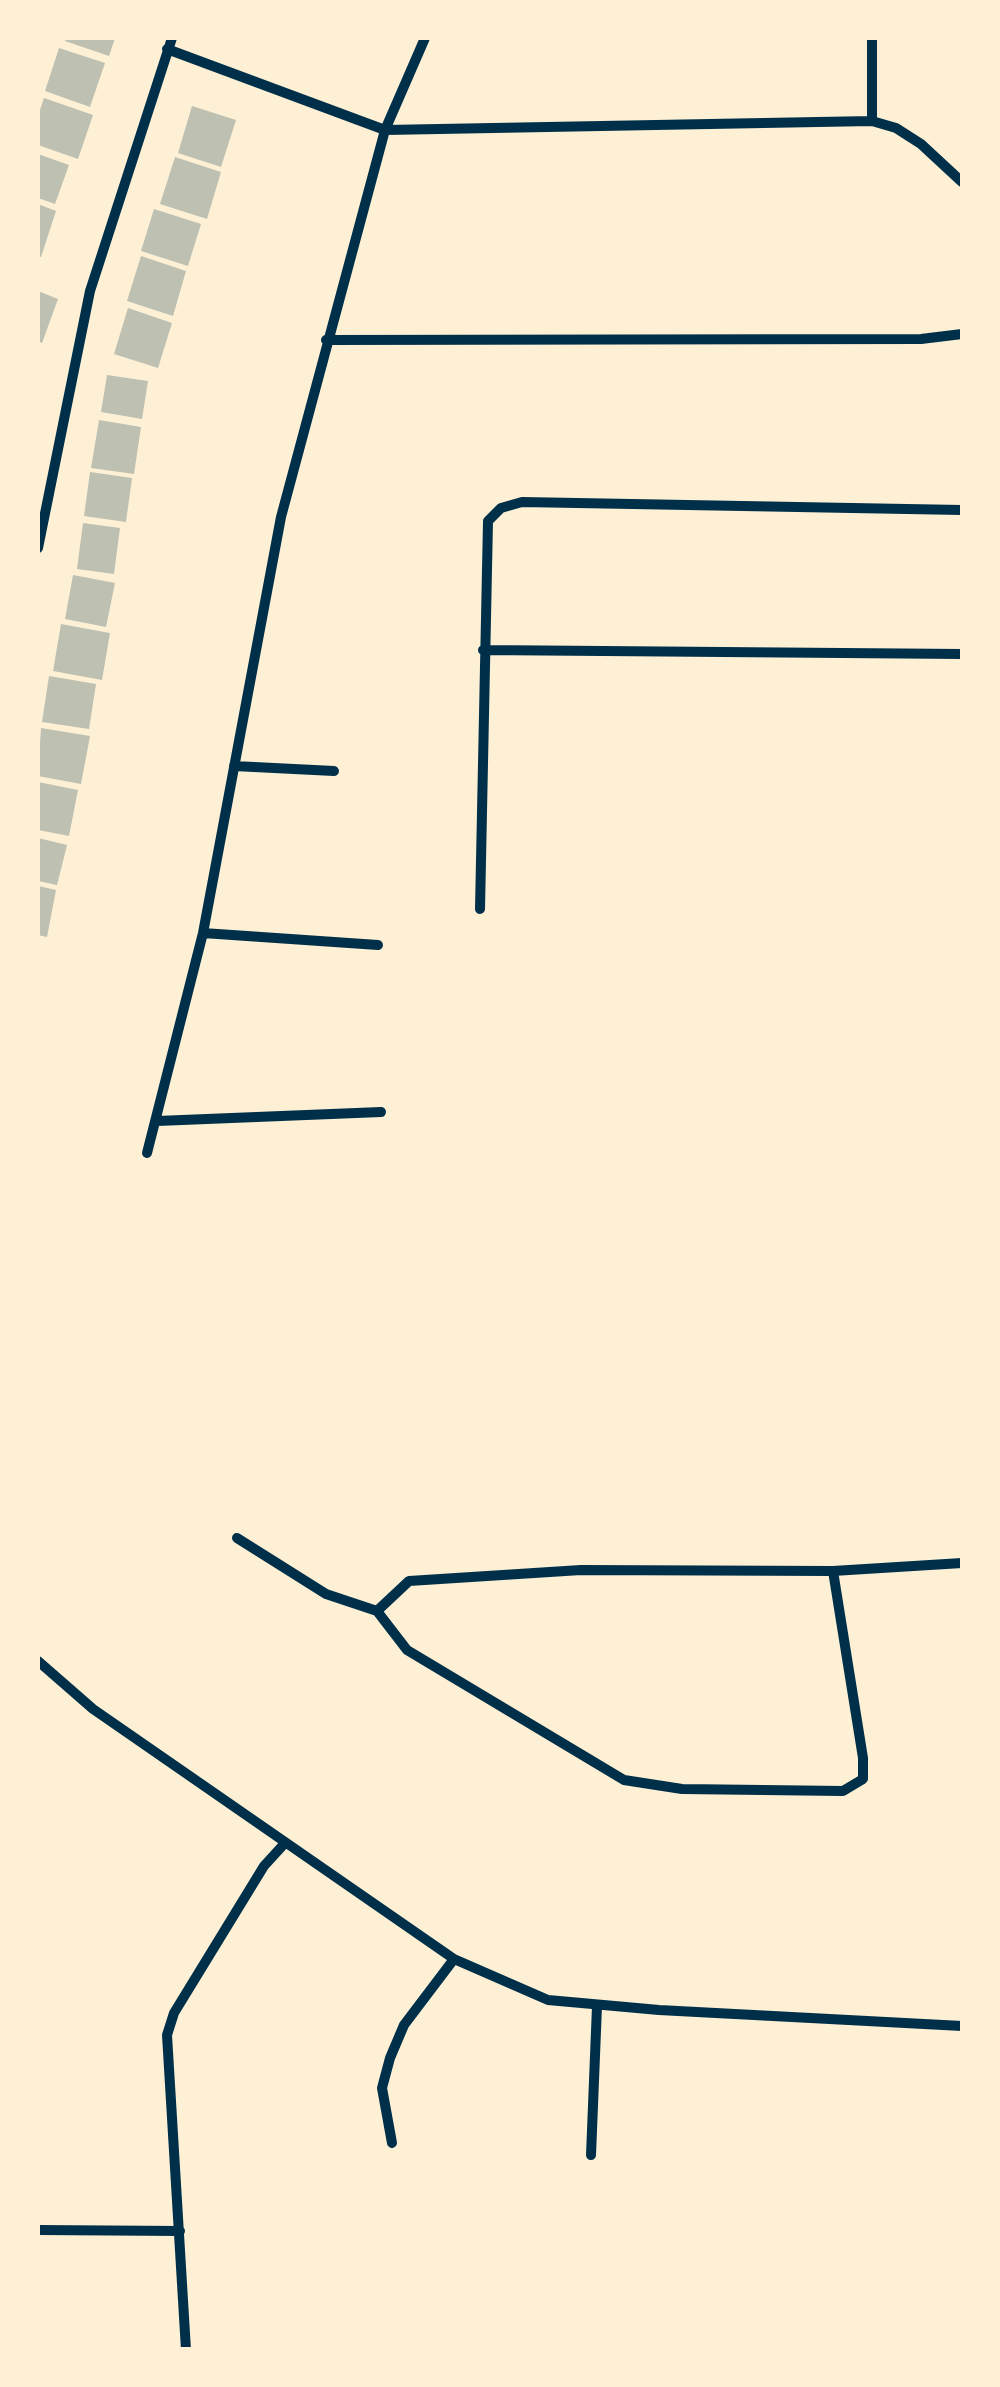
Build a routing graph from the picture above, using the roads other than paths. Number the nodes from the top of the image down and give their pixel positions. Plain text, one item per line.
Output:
1 (425, 38) edge
2 (872, 38) edge
3 (170, 43) edge
4 (872, 121) junction
5 (385, 130) junction
6 (962, 182) edge
7 (962, 334) edge
8 (326, 340) junction
9 (962, 510) edge
10 (38, 548) edge
11 (483, 650) junction
12 (962, 654) edge
13 (234, 766) junction
14 (334, 771) dead end
15 (480, 909) dead end
16 (203, 934) junction
17 (378, 945) dead end
18 (381, 1112) dead end
19 (157, 1121) junction
20 (147, 1153) dead end
21 (237, 1538) dead end
22 (962, 1562) edge
23 (833, 1572) junction
24 (377, 1611) junction
25 (38, 1661) edge
26 (285, 1844) junction
27 (454, 1959) junction
28 (598, 2006) junction
29 (962, 2026) edge
30 (392, 2143) dead end
31 (591, 2155) dead end
32 (38, 2230) edge
33 (180, 2231) junction
34 (186, 2350) edge

1 - 5 street
2 - 4 street
3 - 5 street
3 - 10 street
4 - 5 street
4 - 6 street
5 - 8 street
7 - 8 street
8 - 13 street
9 - 11 street
11 - 12 street
11 - 15 street
13 - 14 street
13 - 16 street
16 - 17 street
16 - 19 street
18 - 19 street
19 - 20 street
21 - 24 street
22 - 23 street
23 - 24 street
23 - 24 street
25 - 26 street
26 - 27 street
26 - 33 street
27 - 28 street
27 - 30 street
28 - 29 street
28 - 31 street
32 - 33 street
33 - 34 street

